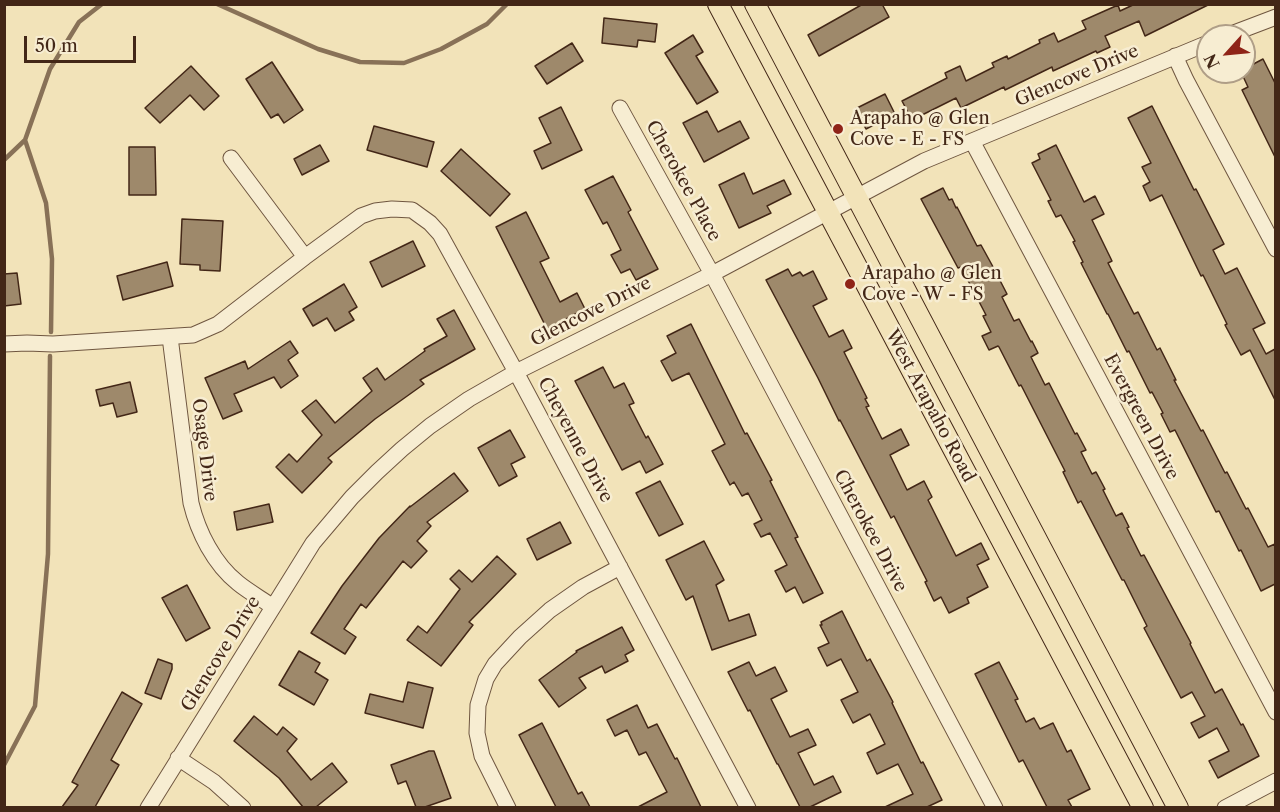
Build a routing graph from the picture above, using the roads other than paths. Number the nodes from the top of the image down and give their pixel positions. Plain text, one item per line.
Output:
1 (718, 4) edge
2 (732, 4) edge
3 (762, 7) edge
4 (1275, 16) edge
5 (1255, 24) edge
6 (1196, 48) edge
7 (1175, 56) junction
8 (620, 108) dead end
9 (972, 141) junction
10 (231, 158) dead end
11 (857, 197) junction
12 (829, 213) junction
13 (1275, 249) edge
14 (305, 257) junction
15 (712, 273) junction
16 (171, 337) junction
17 (4, 344) edge
18 (516, 372) junction
19 (620, 567) junction
20 (273, 607) junction
21 (1275, 711) edge
22 (178, 758) junction
23 (1275, 781) edge
24 (148, 807) edge
25 (243, 807) edge
26 (508, 807) edge
27 (748, 807) edge
28 (995, 807) edge
29 (1143, 807) edge
30 (1178, 807) edge
31 (1225, 807) edge

1 - 12 main road, West Arapaho Road
2 - 3 main road
3 - 11 main road, West Arapaho Road
4 - 5 street
6 - 7 street, Glencove Drive
7 - 9 street, Glencove Drive
7 - 13 street
8 - 15 street, Cherokee Place
9 - 11 street, Glencove Drive
9 - 21 street, Evergreen Drive
10 - 14 street
11 - 12 street, Glencove Drive
11 - 30 main road, West Arapaho Road
12 - 15 street, Glencove Drive
12 - 29 main road, West Arapaho Road
14 - 16 street, Cheyenne Drive
14 - 18 street, Cheyenne Drive
15 - 18 street, Glencove Drive
15 - 28 street, Cherokee Drive
16 - 17 street, Cheyenne Drive
16 - 20 street, Osage Drive
18 - 19 street, Cheyenne Drive
18 - 20 street, Glencove Drive
19 - 26 street
19 - 27 street, Cheyenne Drive
20 - 22 street, Glencove Drive
22 - 24 street, Glencove Drive
22 - 25 street
23 - 31 street

